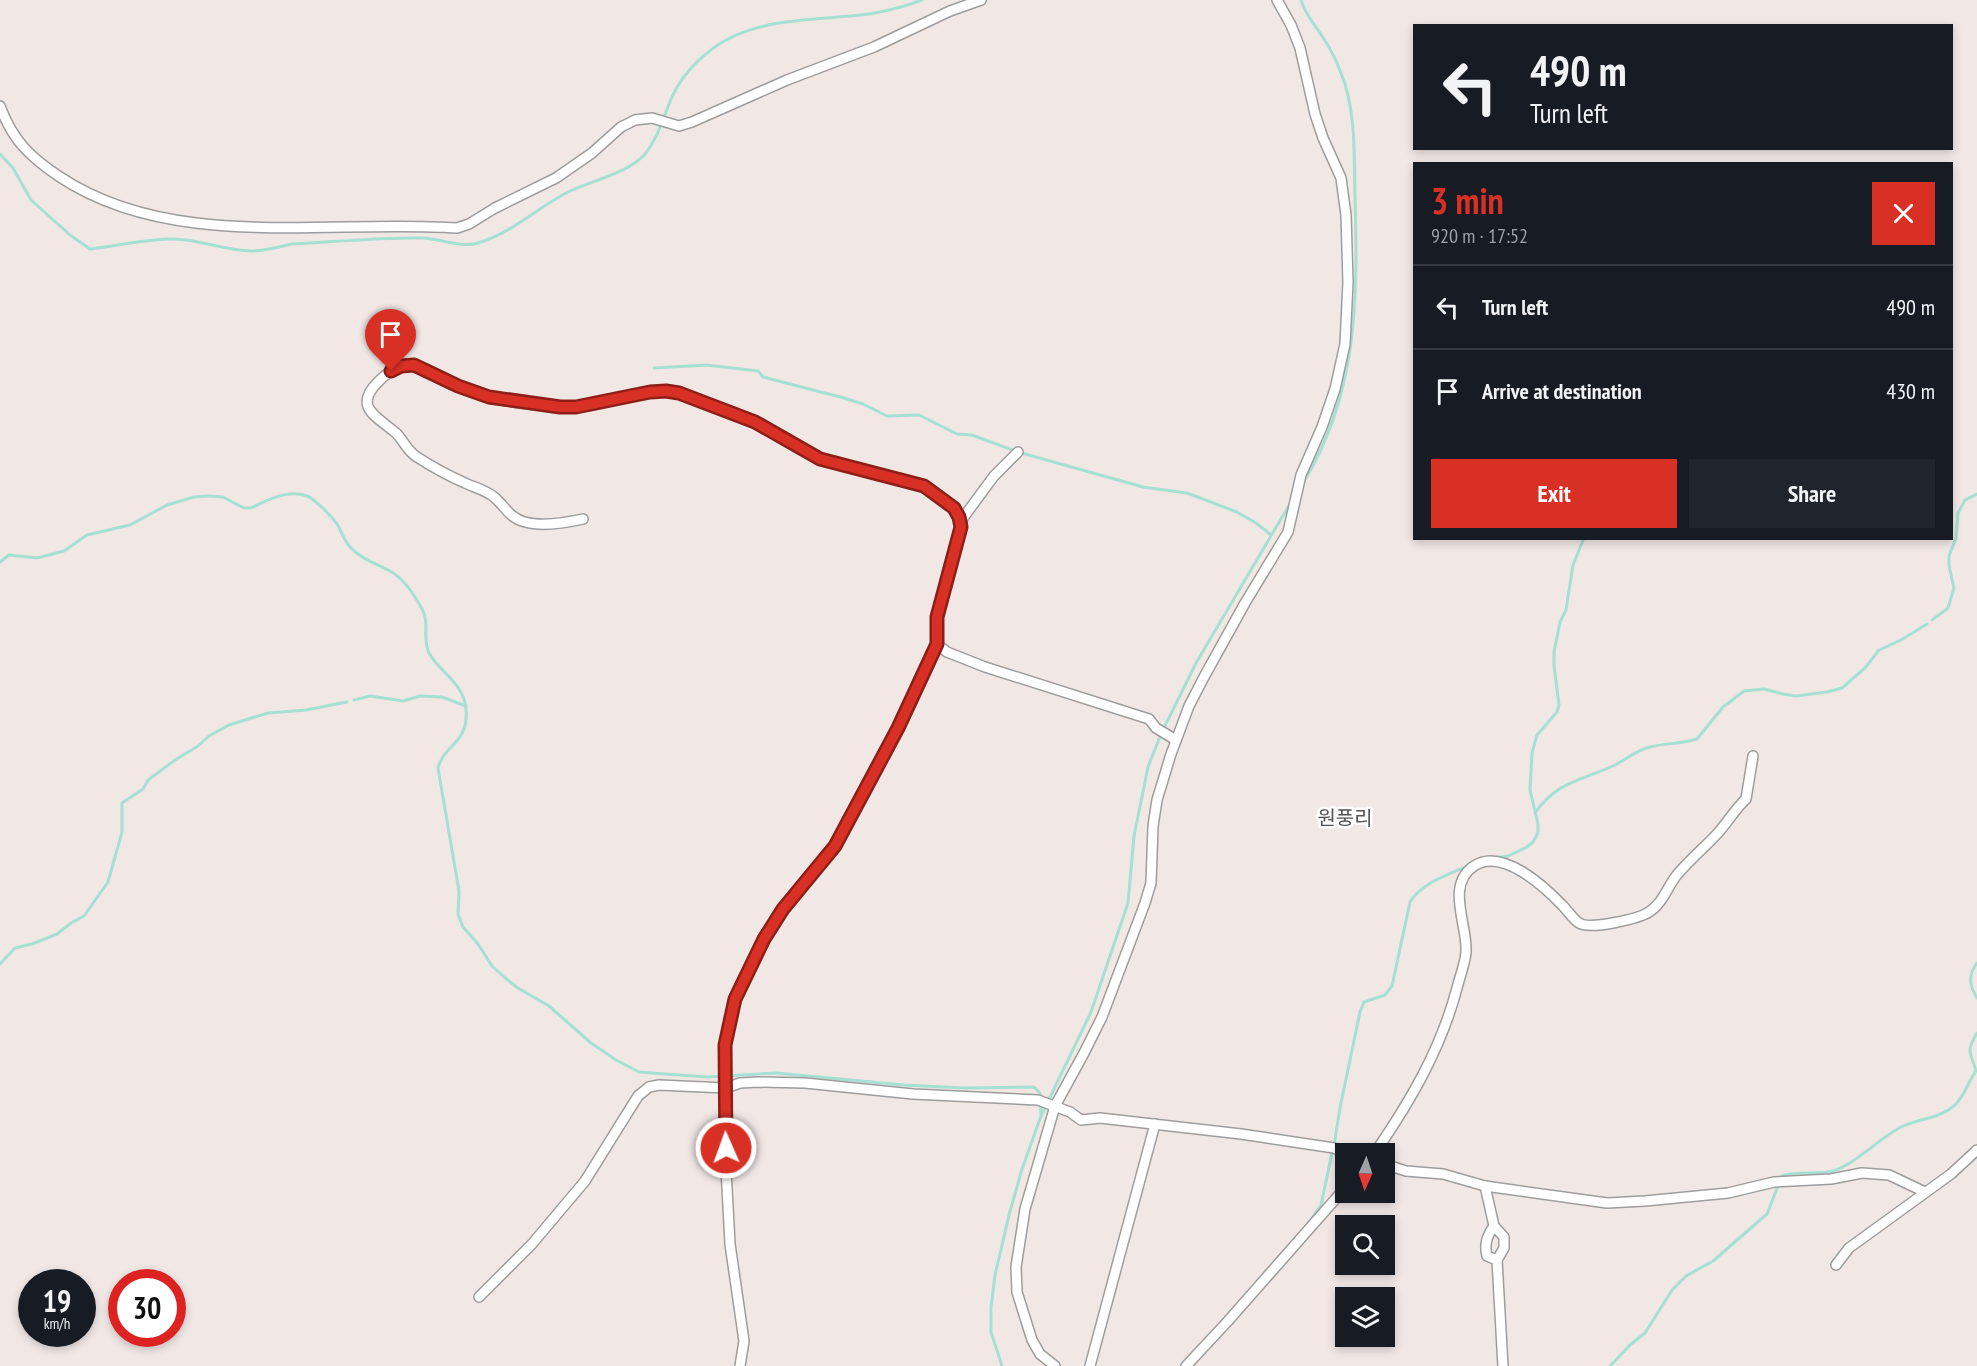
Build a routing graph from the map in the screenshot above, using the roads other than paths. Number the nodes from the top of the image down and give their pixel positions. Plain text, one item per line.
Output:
1 (981, 0) edge
2 (1277, 0) edge
3 (0, 106) edge
4 (1018, 452) dead end
5 (584, 519) dead end
6 (961, 527) junction
7 (937, 644) junction
8 (1176, 740) junction
9 (1753, 756) dead end
10 (726, 1088) junction
11 (1055, 1106) junction
12 (1155, 1124) junction
13 (1381, 1143) edge
14 (1335, 1148) edge
15 (1977, 1150) edge
16 (1395, 1168) edge
17 (1485, 1186) junction
18 (1925, 1192) junction
19 (1335, 1199) edge
20 (1494, 1226) junction
21 (1497, 1260) junction
22 (1836, 1265) dead end
23 (479, 1297) dead end
24 (740, 1366) edge
25 (1054, 1366) edge
26 (1090, 1366) edge
27 (1186, 1366) edge
28 (1503, 1366) edge

1 - 3 street
2 - 8 street
4 - 6 street
5 - 6 street
6 - 7 street
7 - 8 street
7 - 10 street
8 - 11 street
9 - 13 street
10 - 11 street
10 - 23 street
10 - 24 street
11 - 12 street
11 - 25 street
12 - 14 street
12 - 26 street
15 - 18 street
16 - 17 street
17 - 18 street
17 - 20 street
18 - 22 street
19 - 27 street
20 - 21 street
20 - 21 street
21 - 28 street

